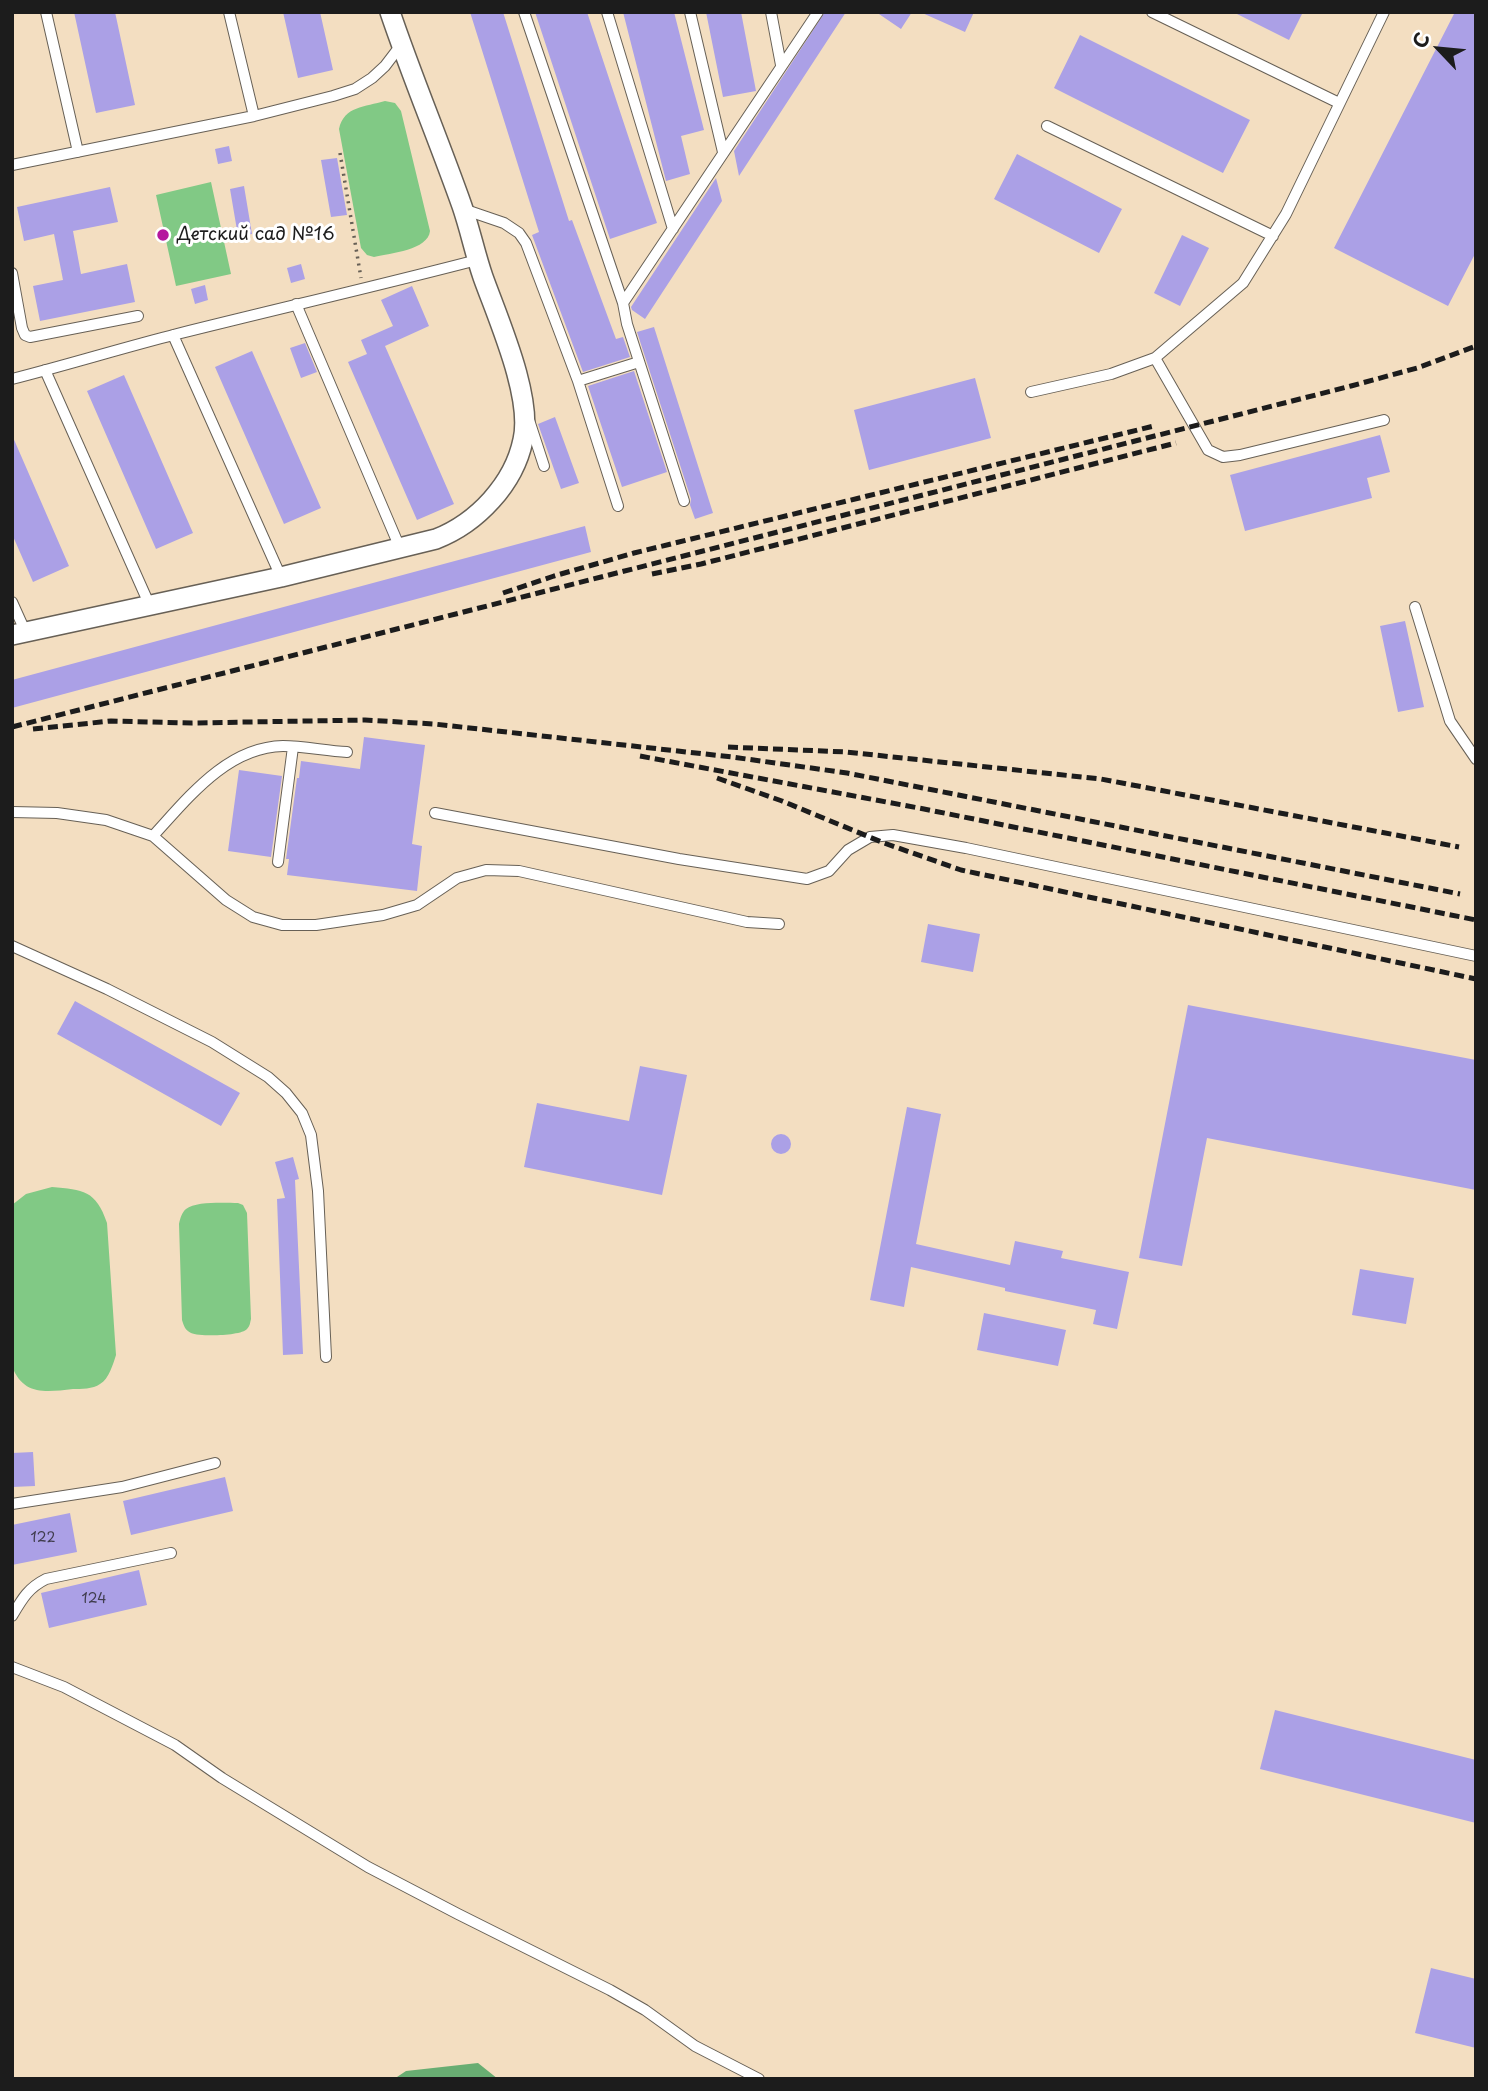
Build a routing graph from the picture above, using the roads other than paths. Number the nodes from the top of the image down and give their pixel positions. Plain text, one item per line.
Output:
1 (46, 12) edge
2 (229, 12) edge
3 (390, 12) edge
4 (524, 12) edge
5 (607, 12) edge
6 (690, 12) edge
7 (771, 12) edge
8 (818, 12) edge
9 (1152, 12) edge
10 (1384, 12) edge
11 (401, 45) junction
12 (781, 65) junction
13 (1339, 103) junction
14 (254, 116) junction
15 (1047, 126) dead end
16 (78, 152) junction
17 (723, 152) junction
18 (12, 165) edge
19 (463, 209) junction
20 (673, 229) junction
21 (1273, 236) junction
22 (477, 260) junction
23 (12, 273) edge
24 (623, 303) junction
25 (296, 304) junction
26 (138, 316) dead end
27 (173, 335) junction
28 (1154, 358) junction
29 (639, 362) junction
30 (45, 370) junction
31 (12, 379) edge
32 (578, 381) junction
33 (1031, 392) dead end
34 (525, 409) junction
35 (1384, 420) dead end
36 (544, 467) dead end
37 (684, 502) dead end
38 (618, 506) dead end
39 (400, 548) junction
40 (281, 577) junction
41 (12, 602) edge
42 (150, 606) junction
43 (1415, 607) dead end
44 (19, 634) edge
45 (293, 747) junction
46 (348, 752) dead end
47 (1476, 760) edge
48 (12, 812) edge
49 (435, 813) dead end
50 (153, 836) junction
51 (278, 862) dead end
52 (779, 924) dead end
53 (12, 946) edge
54 (1476, 956) edge
55 (326, 1357) dead end
56 (215, 1463) dead end
57 (12, 1504) edge
58 (171, 1553) dead end
59 (12, 1616) edge
60 (12, 1667) edge
61 (759, 2079) edge

1 - 16 lane
2 - 14 lane
3 - 11 street
4 - 24 lane
5 - 20 lane
6 - 17 lane
7 - 12 lane
8 - 12 lane
9 - 13 lane
10 - 13 lane
11 - 14 lane
11 - 19 street
12 - 17 lane
13 - 21 lane
14 - 16 lane
15 - 21 lane
16 - 18 lane
17 - 20 lane
19 - 22 street
19 - 32 lane
20 - 24 lane
21 - 28 lane
22 - 25 lane
22 - 34 street
23 - 26 lane
24 - 29 lane
25 - 27 lane
25 - 39 lane
27 - 30 lane
27 - 40 lane
28 - 33 lane
28 - 35 lane
29 - 32 lane
29 - 37 lane
30 - 31 lane
30 - 42 lane
32 - 38 lane
34 - 36 lane
34 - 39 street
39 - 40 street
40 - 42 street
41 - 44 lane
42 - 44 street
43 - 47 lane
45 - 46 lane
45 - 50 lane
45 - 51 lane
48 - 50 lane
49 - 54 lane
50 - 52 lane
53 - 55 lane
56 - 57 lane
58 - 59 lane
60 - 61 lane

